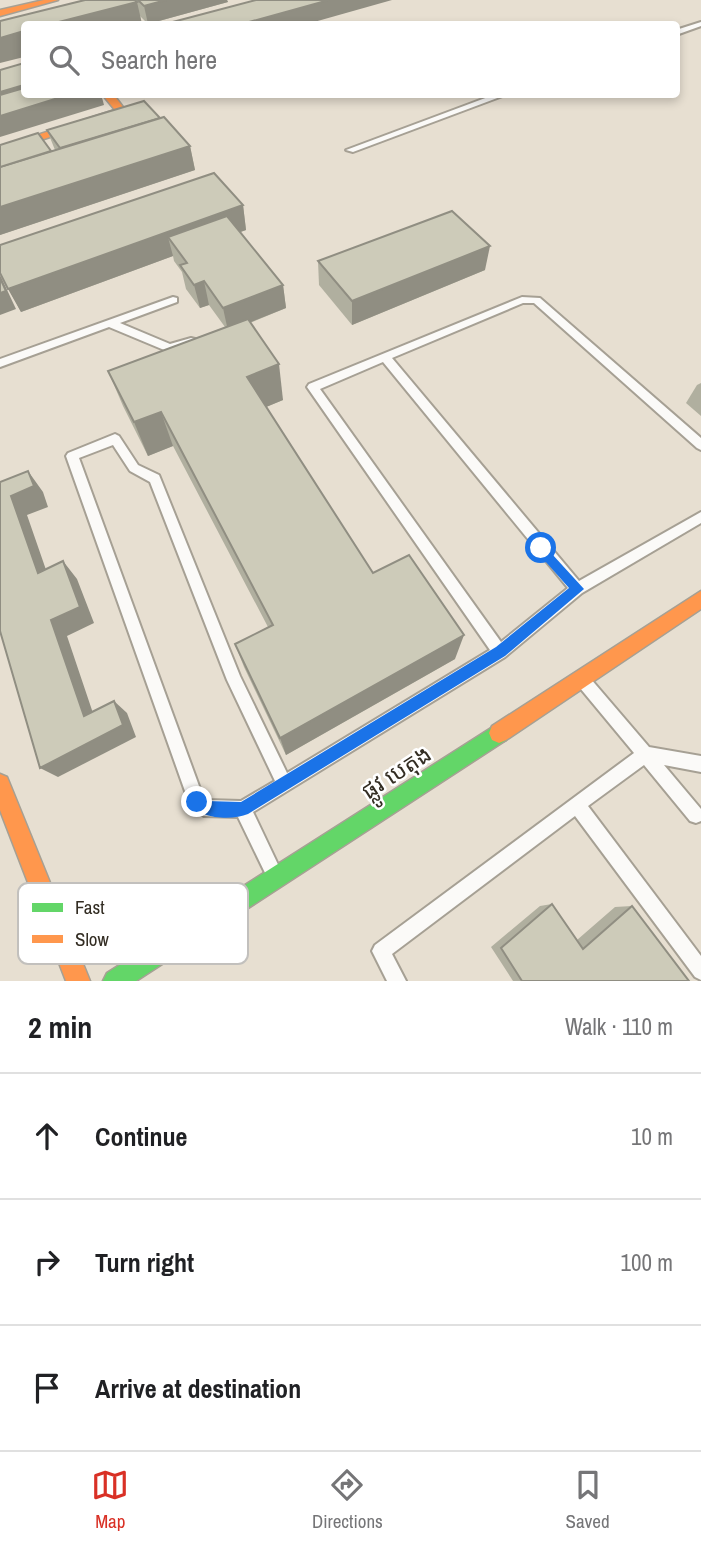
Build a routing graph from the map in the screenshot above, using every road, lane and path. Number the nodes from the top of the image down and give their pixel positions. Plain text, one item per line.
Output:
1 (54, 0) edge
2 (0, 13) edge
3 (701, 24) edge
4 (680, 32) edge
5 (110, 98) edge
6 (494, 98) edge
7 (0, 149) edge
8 (350, 150) dead end
9 (173, 300) dead end
10 (109, 323) junction
11 (206, 338) edge
12 (384, 356) junction
13 (0, 363) edge
14 (701, 445) edge
15 (701, 517) edge
16 (577, 589) junction
17 (701, 599) edge
18 (500, 652) junction
19 (582, 680) junction
20 (645, 754) junction
21 (701, 764) edge
22 (284, 783) junction
23 (0, 785) edge
24 (577, 805) junction
25 (243, 809) junction
26 (696, 815) dead end
27 (275, 876) junction
28 (39, 883) edge
29 (248, 894) edge
30 (71, 964) edge
31 (140, 964) edge
32 (701, 971) edge
33 (78, 981) edge
34 (114, 981) edge
35 (397, 981) edge

1 - 2 street
3 - 4 lane
5 - 7 street
6 - 8 lane
9 - 10 lane
10 - 11 lane
10 - 13 lane
12 - 14 lane
12 - 16 lane
12 - 18 lane
15 - 16 lane
16 - 18 lane
17 - 19 street, ផ្លូវ បេតុង
18 - 22 lane
19 - 20 lane
19 - 27 street, ផ្លូវ បេតុង
20 - 21 lane
20 - 24 lane
20 - 26 lane
22 - 25 lane
22 - 25 lane
23 - 28 street
24 - 32 lane
24 - 35 lane
25 - 27 lane
27 - 29 street, ផ្លូវ បេតុង
30 - 33 street
31 - 34 street, ផ្លូវ បេតុង

